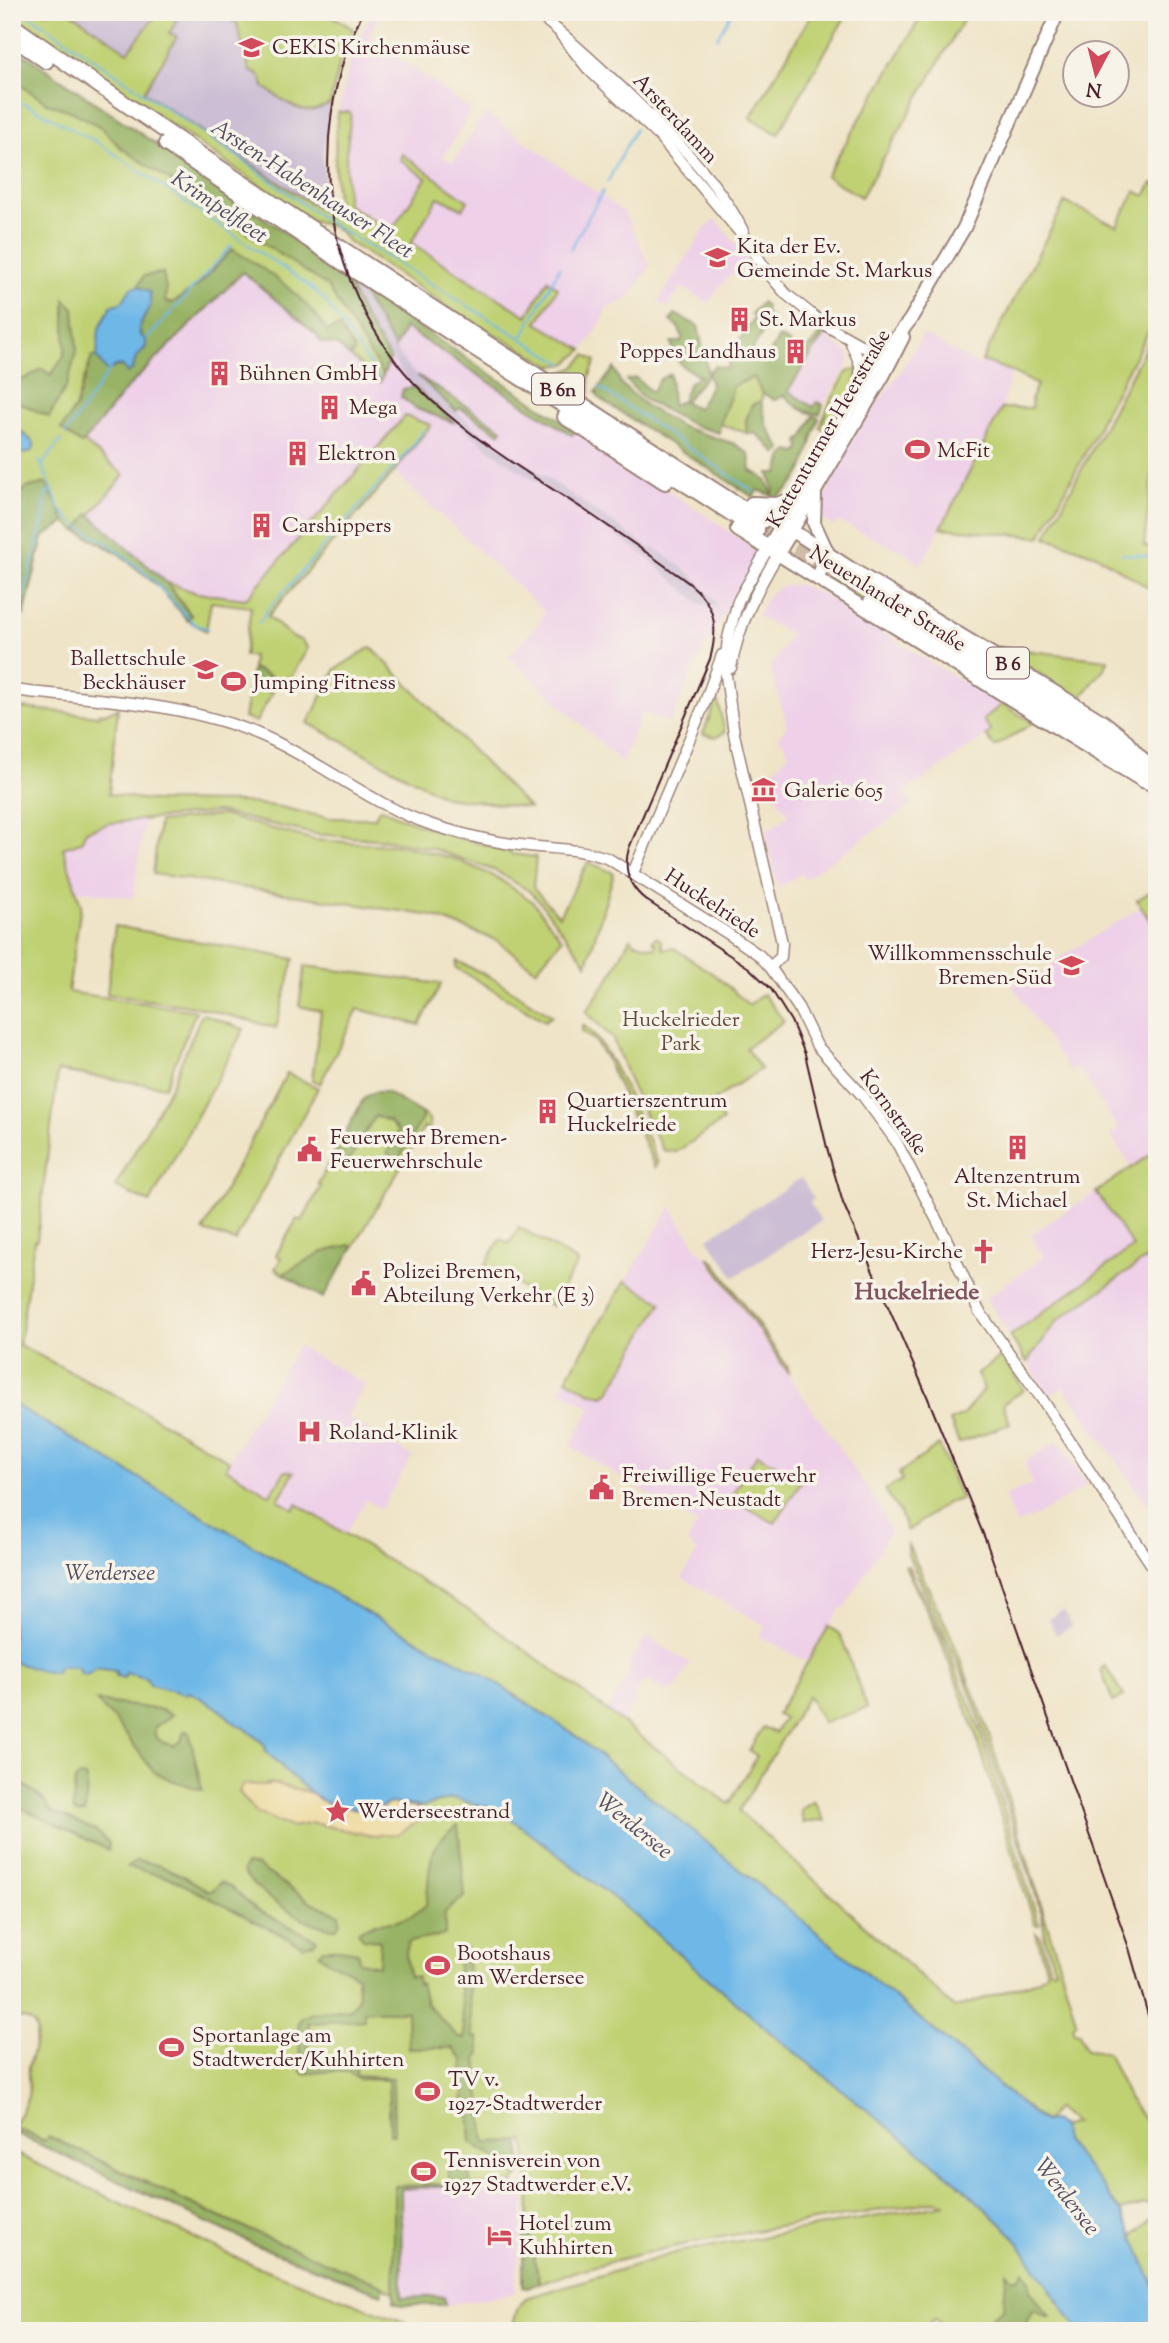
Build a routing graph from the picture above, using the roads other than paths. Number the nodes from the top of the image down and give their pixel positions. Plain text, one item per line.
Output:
1 (536, 12) edge
2 (1058, 12) edge
3 (12, 25) edge
4 (12, 37) edge
5 (414, 308) junction
6 (447, 317) junction
7 (847, 340) junction
8 (882, 362) junction
9 (861, 393) junction
10 (815, 493) junction
11 (798, 498) junction
12 (752, 504) junction
13 (787, 528) junction
14 (777, 549) junction
15 (831, 556) junction
16 (818, 579) junction
17 (728, 638) junction
18 (728, 682) junction
19 (12, 690) edge
20 (705, 702) junction
21 (1143, 760) junction
22 (1157, 770) edge
23 (1157, 784) edge
24 (633, 873) junction
25 (770, 967) junction
26 (1157, 1573) edge

1 - 7 street, Arsterdamm
2 - 8 main road, Kattenturmer Heerstraße
3 - 6 highway, B 6n
4 - 5 highway, B 6n
5 - 6 highway, B 6n
5 - 14 highway
6 - 12 highway
7 - 8 street, Arsterdamm
7 - 9 street
8 - 9 main road, Kattenturmer Heerstraße
8 - 10 main road, Kattenturmer Heerstraße
9 - 11 main road, Kattenturmer Heerstraße
10 - 13 main road, Kattenturmer Heerstraße
10 - 15 main road
11 - 12 highway
11 - 13 main road, Kattenturmer Heerstraße
12 - 13 highway
13 - 14 main road, Kattenturmer Heerstraße
13 - 15 main road, Neuenlander Straße
14 - 15 main road
14 - 16 main road, Neuenlander Straße / B 6
14 - 17 street
14 - 18 street
15 - 16 main road
15 - 21 main road, Neuenlander Straße / B 6
16 - 23 main road, Neuenlander Straße / B 6
17 - 18 street
17 - 20 street
18 - 20 street
18 - 25 street
19 - 24 street, Huckelriede
20 - 24 street
21 - 22 main road, Neuenlander Straße / B 6
21 - 23 highway, Neuenlander Straße
24 - 25 street, Huckelriede
25 - 26 street, Kornstraße

